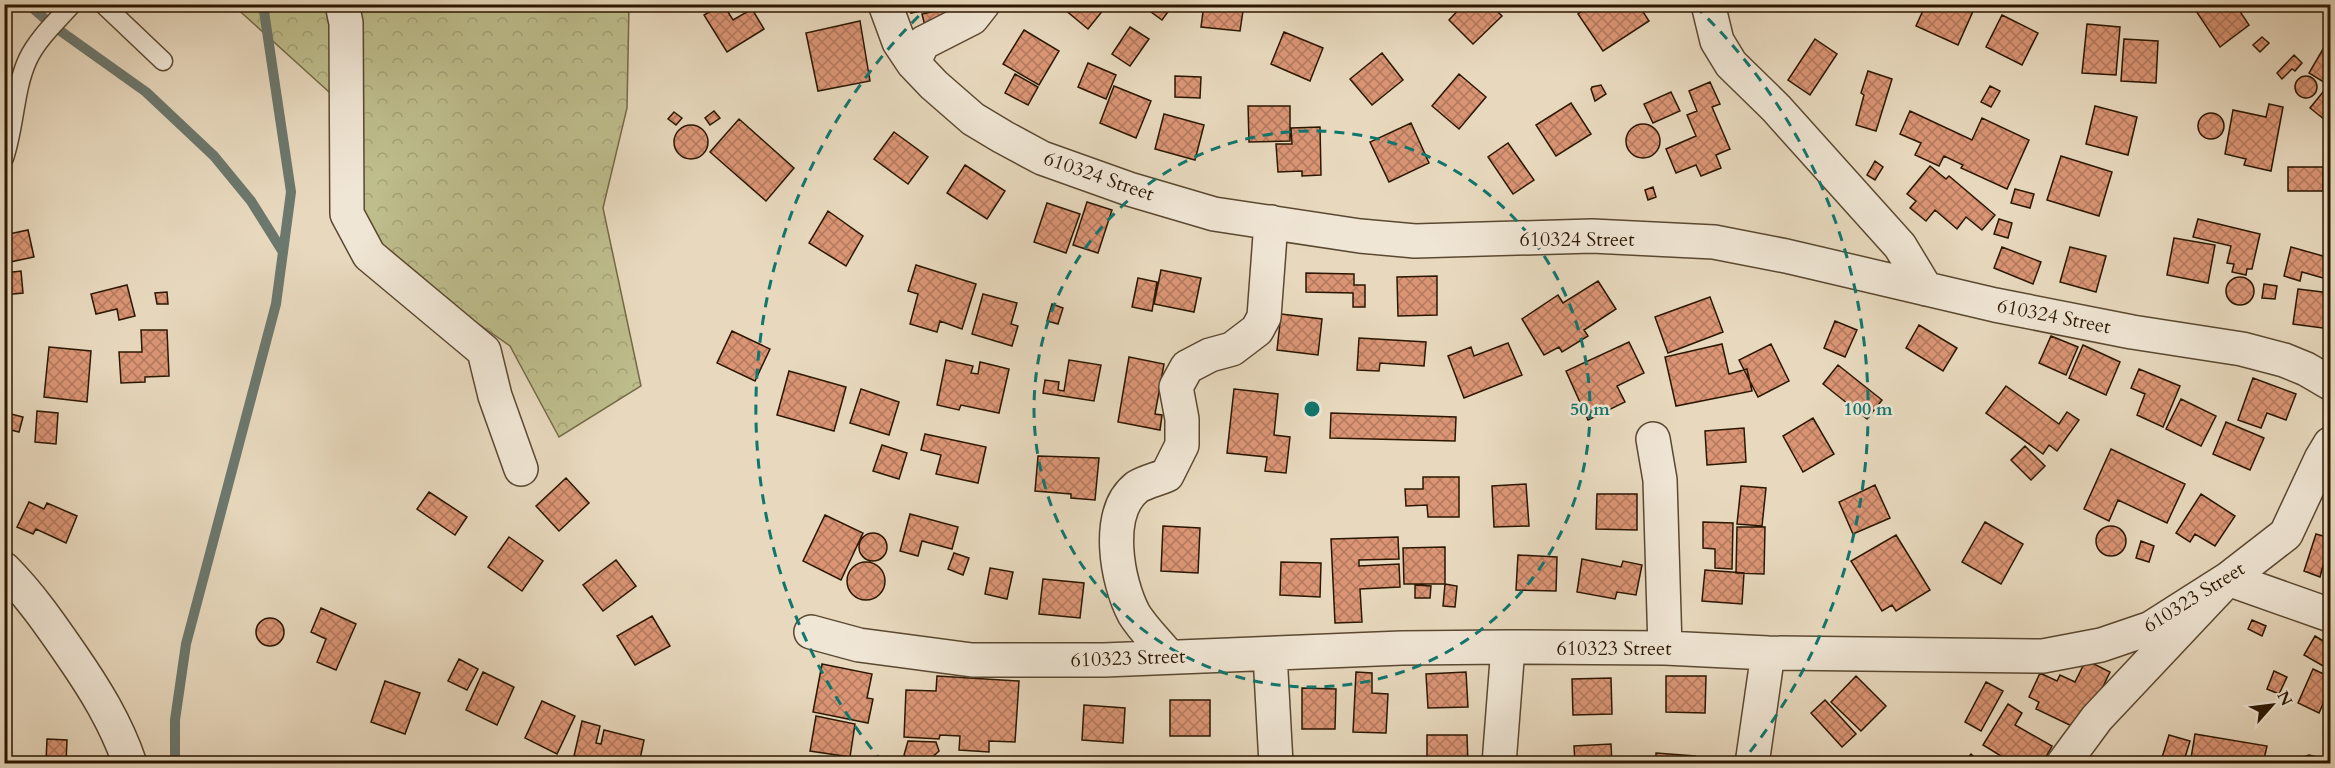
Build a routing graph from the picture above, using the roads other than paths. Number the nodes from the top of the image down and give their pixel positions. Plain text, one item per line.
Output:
1 (72, 4) edge
2 (103, 4) edge
3 (342, 4) edge
4 (885, 4) edge
5 (983, 4) edge
6 (1708, 4) edge
7 (163, 61) dead end
8 (912, 63) junction
9 (4, 158) edge
10 (1271, 222) junction
11 (1926, 289) junction
12 (2331, 383) edge
13 (1653, 440) dead end
14 (2331, 444) edge
15 (521, 469) dead end
16 (4, 569) edge
17 (2228, 579) junction
18 (2331, 615) edge
19 (812, 632) dead end
20 (1508, 647) junction
21 (1665, 648) junction
22 (1768, 653) junction
23 (1270, 654) junction
24 (1169, 657) junction
25 (130, 764) edge
26 (1276, 764) edge
27 (1499, 764) edge
28 (1752, 764) edge
29 (2063, 764) edge

1 - 9 lane
2 - 7 lane
3 - 15 street
4 - 8 street, 610324 Street
5 - 8 street
6 - 11 street
8 - 10 street, 610324 Street
10 - 11 street, 610324 Street
10 - 24 street
11 - 12 street, 610324 Street
13 - 21 street
14 - 17 street, 610323 Street
16 - 25 street
17 - 18 street
17 - 22 street, 610323 Street
17 - 29 street
19 - 24 street, 610323 Street
20 - 21 street, 610323 Street
20 - 23 street, 610323 Street
20 - 27 street
21 - 22 street, 610323 Street
22 - 28 street
23 - 24 street, 610323 Street
23 - 26 street

